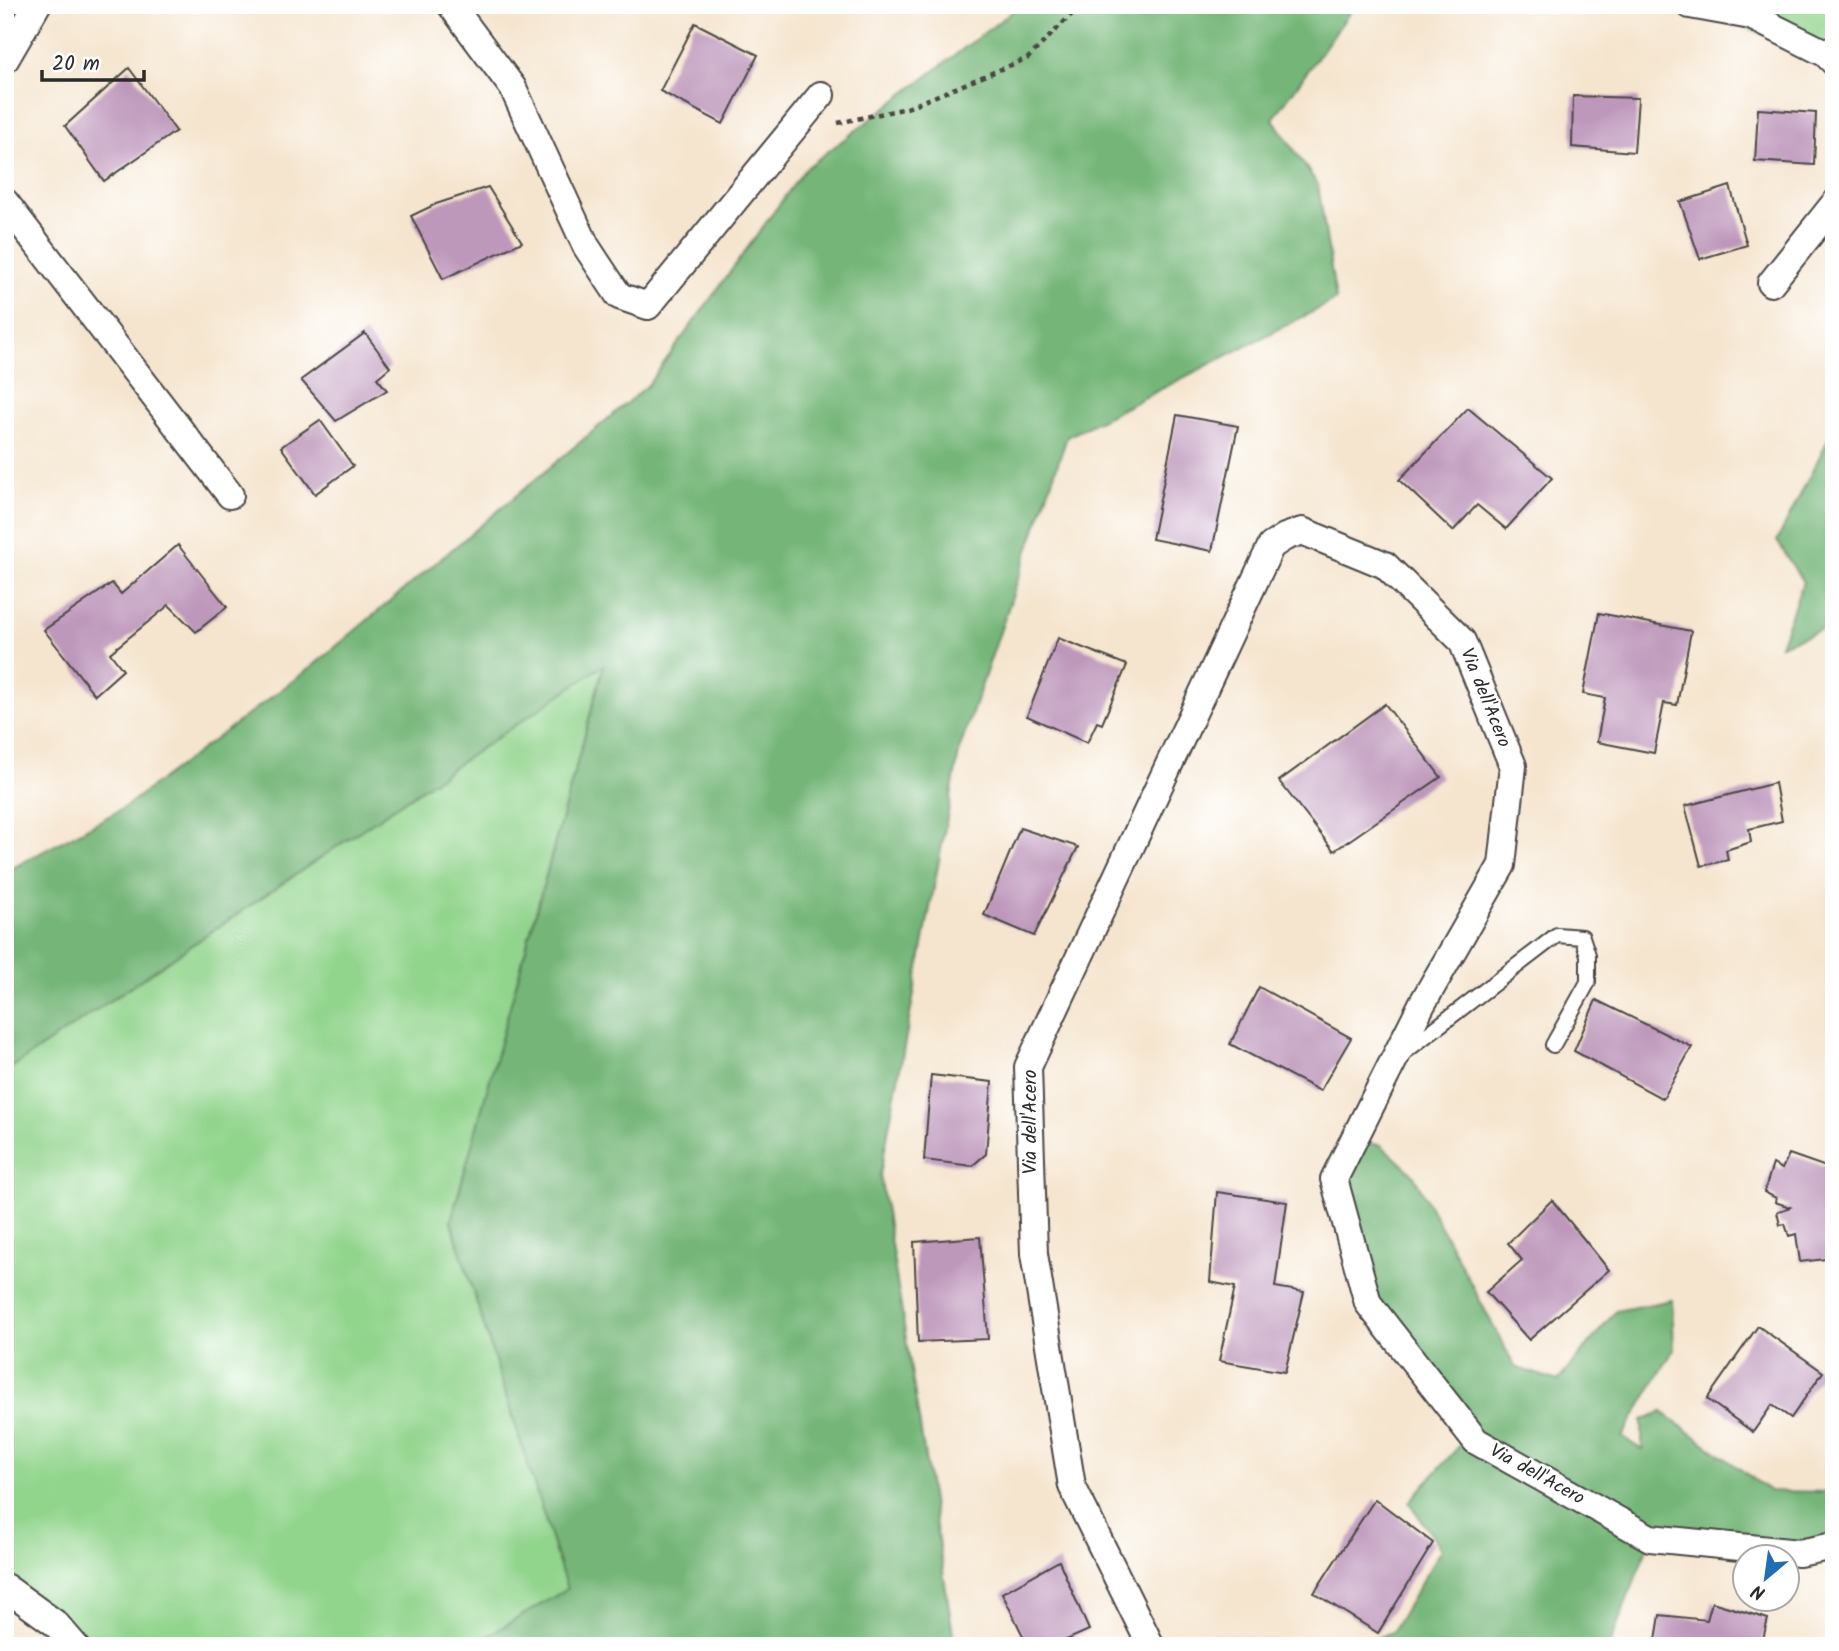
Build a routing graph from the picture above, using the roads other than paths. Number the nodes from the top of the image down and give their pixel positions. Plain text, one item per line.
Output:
1 (37, 5) edge
2 (451, 5) edge
3 (1690, 5) edge
4 (5, 60) edge
5 (1834, 62) edge
6 (821, 95) dead end
7 (5, 202) edge
8 (1834, 204) edge
9 (1771, 283) dead end
10 (230, 495) dead end
11 (1553, 1045) dead end
12 (1393, 1061) junction
13 (1834, 1546) edge
14 (5, 1587) edge
15 (75, 1646) edge
16 (1151, 1646) edge

1 - 4 street
2 - 6 street
3 - 5 street
7 - 10 street
8 - 9 street
11 - 12 lane
12 - 13 street, Via dell'Acero
12 - 16 street, Via dell'Acero
14 - 15 street

